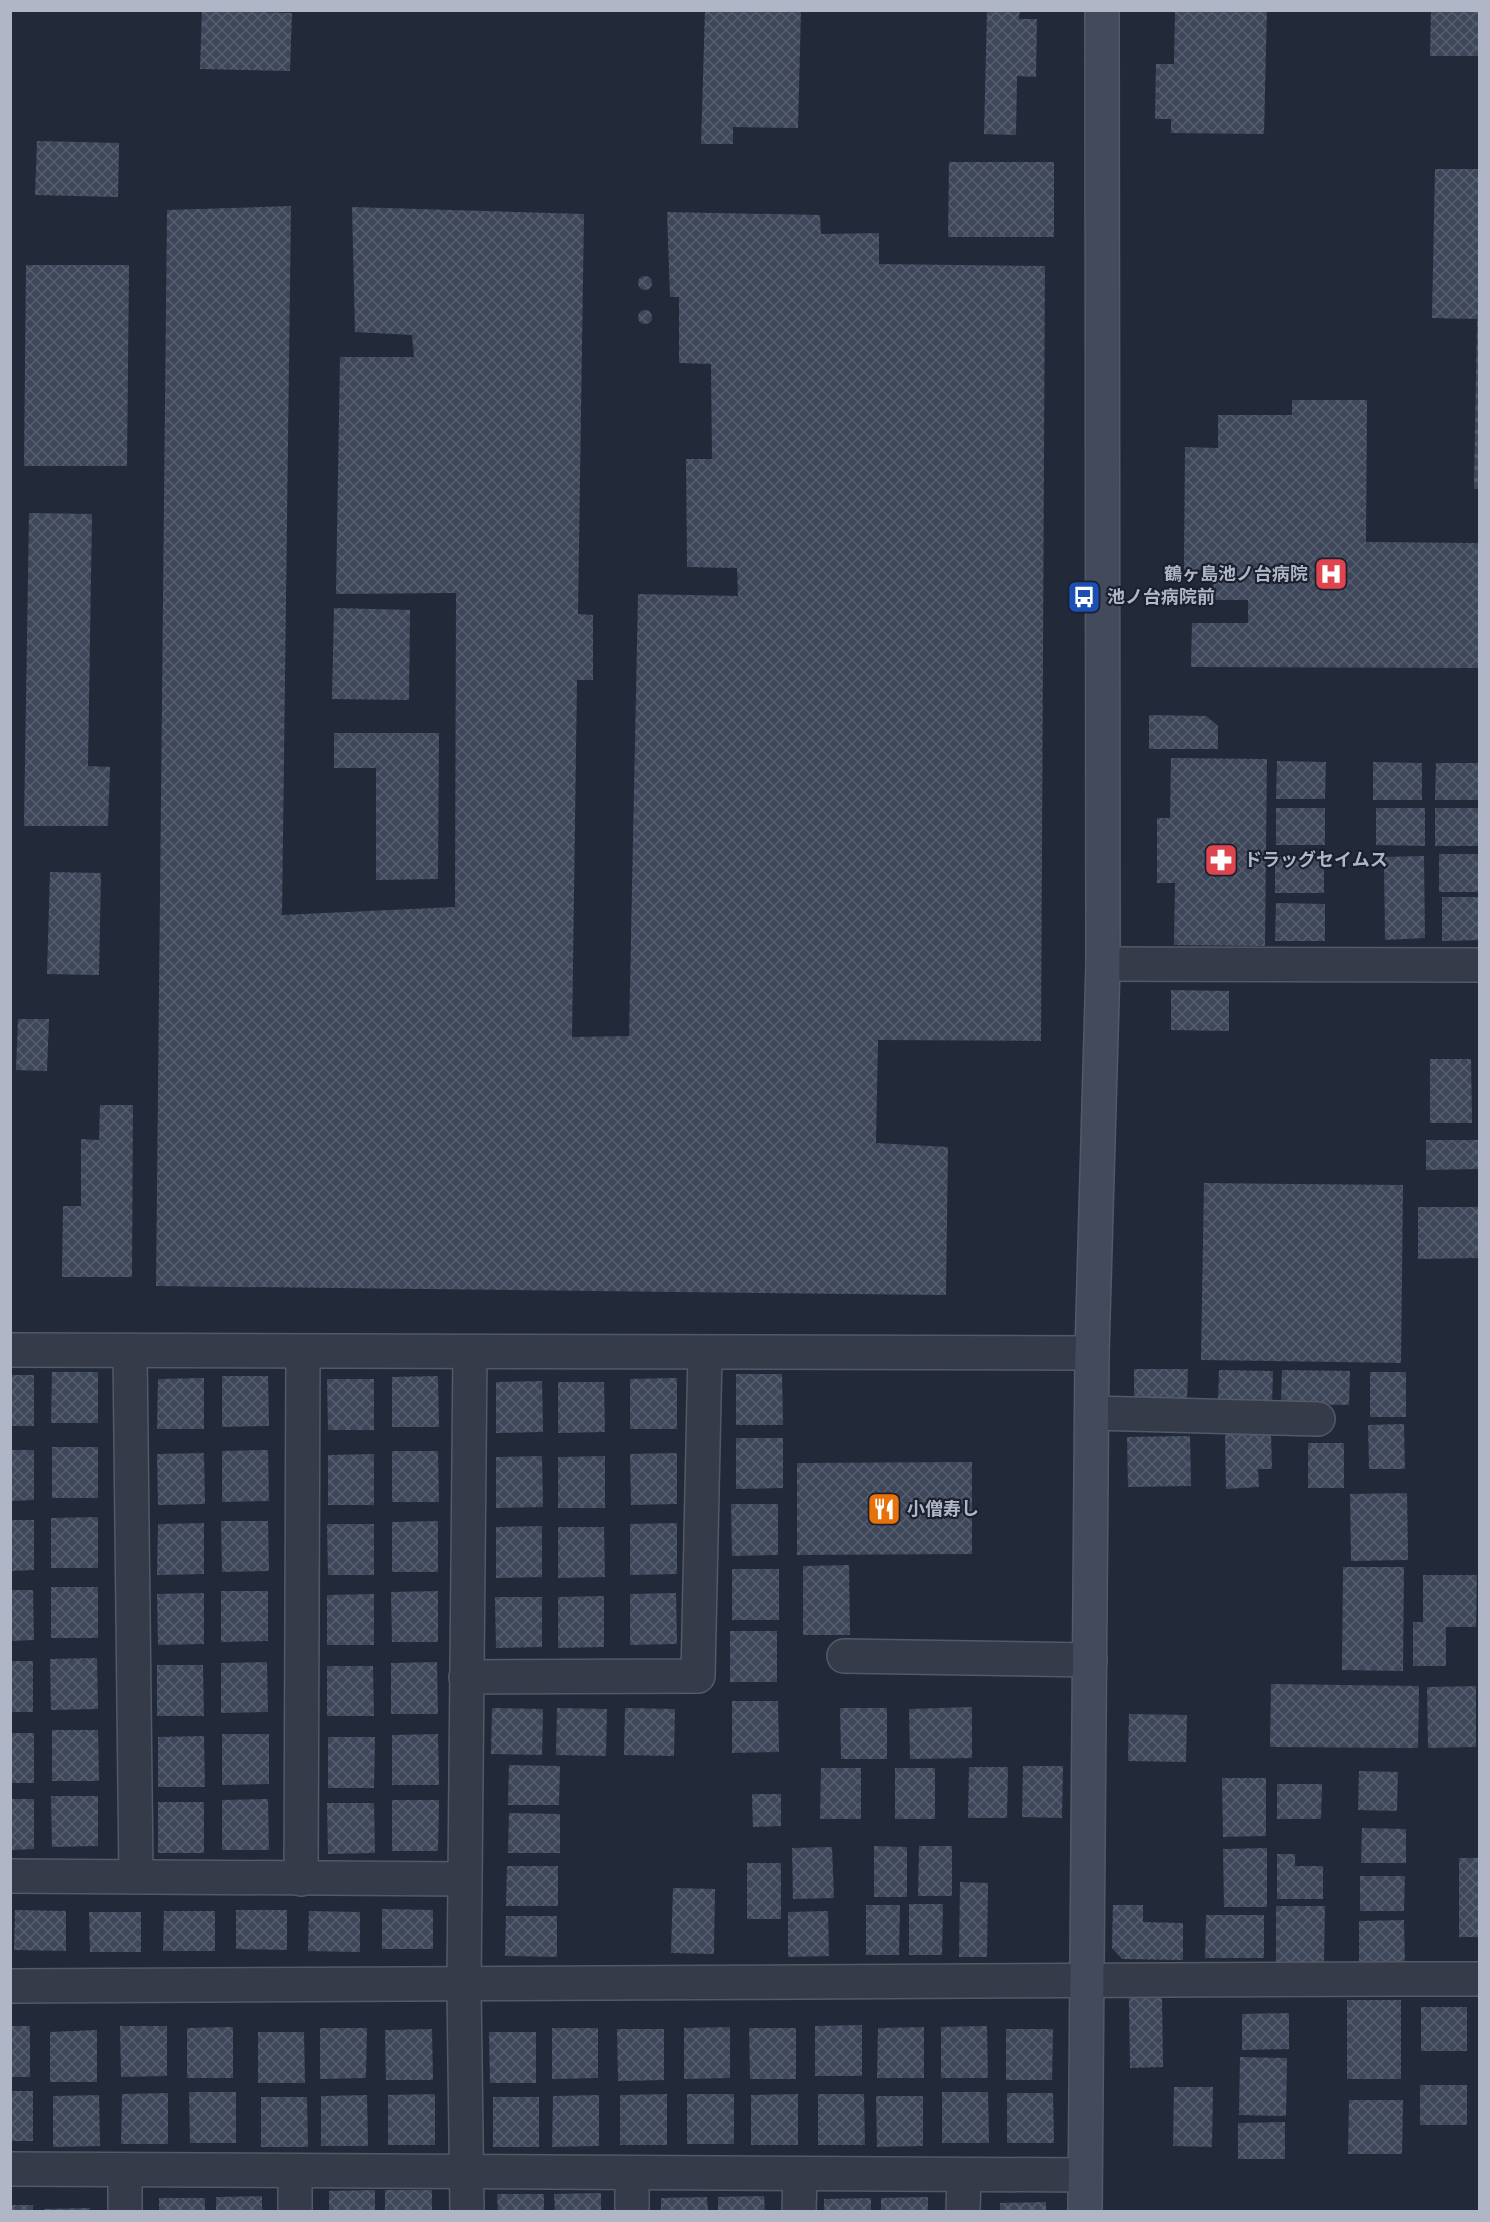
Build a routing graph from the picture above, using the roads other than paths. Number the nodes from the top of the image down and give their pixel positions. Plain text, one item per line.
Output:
1 (1102, 10) edge
2 (1103, 964) junction
3 (1479, 965) edge
4 (10, 1350) edge
5 (130, 1351) junction
6 (303, 1352) junction
7 (470, 1353) junction
8 (705, 1353) junction
9 (1092, 1353) junction
10 (1092, 1413) junction
11 (1318, 1419) dead end
12 (844, 1656) dead end
13 (1090, 1659) junction
14 (466, 1677) junction
15 (10, 1876) edge
16 (136, 1877) junction
17 (301, 1879) junction
18 (464, 1879) junction
19 (1088, 1978) junction
20 (1479, 1979) edge
21 (10, 1986) edge
22 (464, 1986) junction
23 (10, 2169) edge
24 (125, 2170) junction
25 (295, 2170) junction
26 (466, 2172) junction
27 (632, 2173) junction
28 (800, 2174) junction
29 (964, 2175) junction
30 (1085, 2175) junction
31 (125, 2211) edge
32 (295, 2211) edge
33 (467, 2211) edge
34 (632, 2211) edge
35 (799, 2211) edge
36 (963, 2211) edge
37 (1085, 2211) edge

1 - 2 street
2 - 3 street
2 - 9 street
4 - 5 street
5 - 6 street
5 - 16 street
6 - 7 street
6 - 17 street
7 - 8 street
7 - 14 street
8 - 9 street
8 - 14 street
9 - 10 street
10 - 11 street
10 - 13 street
12 - 13 street
13 - 19 street
14 - 18 street
15 - 16 street
16 - 17 street
17 - 18 street
18 - 22 street
19 - 20 street
19 - 22 street
19 - 30 street
21 - 22 street
22 - 26 street
23 - 24 street
24 - 25 street
24 - 31 street
25 - 26 street
25 - 32 street
26 - 27 street
26 - 33 street
27 - 28 street
27 - 34 street
28 - 29 street
28 - 35 street
29 - 30 street
29 - 36 street
30 - 37 street

